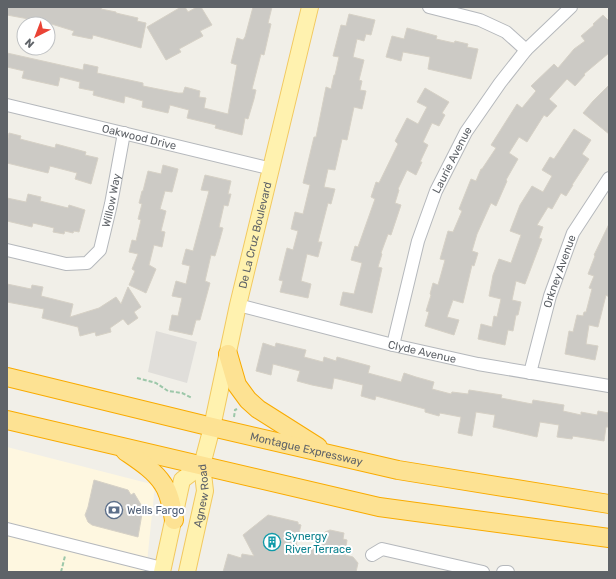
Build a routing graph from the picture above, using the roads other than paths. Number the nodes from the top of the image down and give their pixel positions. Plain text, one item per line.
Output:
1 (310, 7) edge
2 (429, 7) edge
3 (571, 7) edge
4 (526, 50) junction
5 (7, 105) edge
6 (124, 133) junction
7 (272, 169) junction
8 (609, 178) edge
9 (7, 250) edge
10 (238, 305) junction
11 (393, 345) junction
12 (228, 354) junction
13 (530, 373) junction
14 (7, 377) edge
15 (609, 386) edge
16 (7, 420) edge
17 (29, 425) junction
18 (212, 428) junction
19 (7, 431) edge
20 (117, 446) junction
21 (329, 454) junction
22 (202, 465) junction
23 (609, 504) edge
24 (174, 520) junction
25 (7, 529) edge
26 (609, 538) edge
27 (372, 554) dead end
28 (162, 570) edge
29 (187, 572) edge
30 (483, 572) edge
31 (503, 572) edge
32 (508, 572) edge

1 - 7 main road, De La Cruz Boulevard
2 - 4 street
3 - 4 street, Laurie Avenue
4 - 11 street, Laurie Avenue
5 - 6 street, Oakwood Drive
6 - 7 street, Oakwood Drive
6 - 9 street, Willow Way
7 - 10 main road, De La Cruz Boulevard
8 - 13 street, Orkney Avenue
10 - 11 street, Clyde Avenue
10 - 12 main road, De La Cruz Boulevard
11 - 13 street, Clyde Avenue
12 - 18 main road, De La Cruz Boulevard
12 - 21 highway
13 - 15 street, Clyde Avenue
14 - 18 highway, Montague Expressway
16 - 17 highway
17 - 19 highway
17 - 20 highway
18 - 21 highway, Montague Expressway
18 - 22 main road, De La Cruz Boulevard
20 - 22 highway
20 - 24 highway
21 - 23 highway, Montague Expressway
22 - 24 main road, Agnew Road
22 - 26 highway
22 - 29 main road, Agnew Road
24 - 28 main road, Agnew Road
25 - 28 street
27 - 30 street
31 - 32 street

